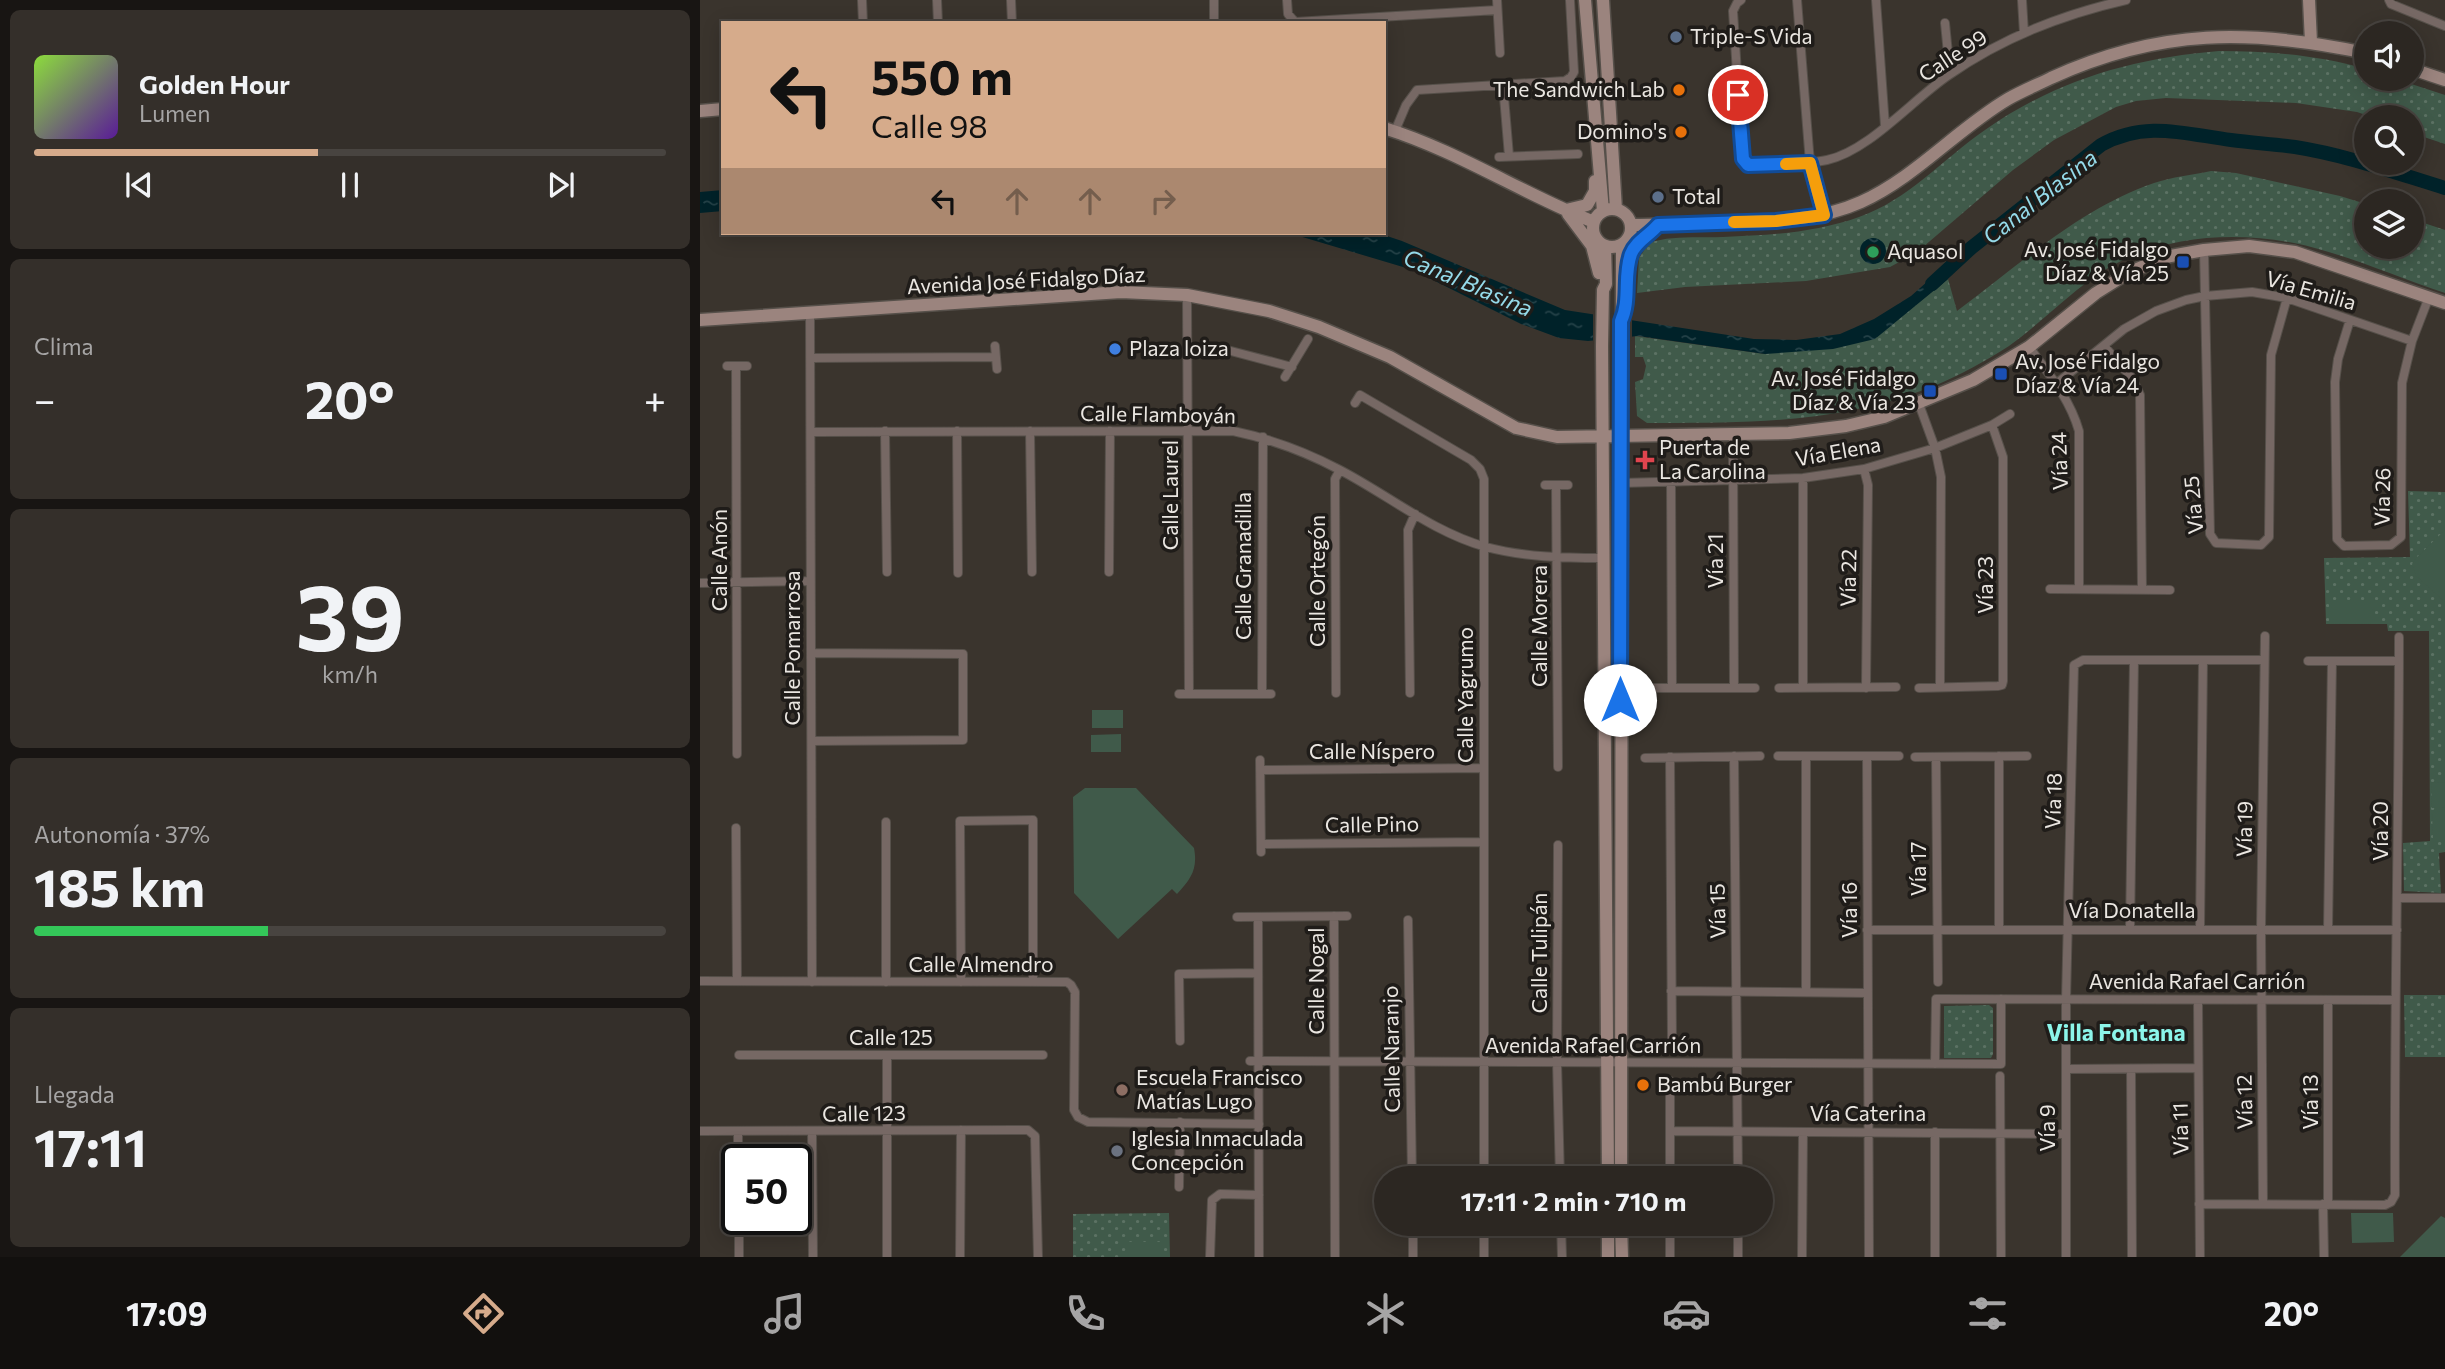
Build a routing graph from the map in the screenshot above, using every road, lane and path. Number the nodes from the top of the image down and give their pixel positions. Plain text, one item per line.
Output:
1 (862, 0) edge
2 (937, 0) edge
3 (1011, 0) edge
4 (1214, 0) edge
5 (1287, 0) edge
6 (1497, 0) edge
7 (1570, 0) edge
8 (1585, 0) edge
9 (1603, 0) edge
10 (1741, 0) edge
11 (1797, 0) edge
12 (1876, 0) edge
13 (2022, 0) edge
14 (2126, 0) edge
15 (2309, 0) edge
16 (2389, 0) edge
17 (2093, 4) edge
18 (1497, 10) junction
19 (863, 21) edge
20 (938, 21) edge
21 (1013, 21) edge
22 (1214, 21) edge
23 (1294, 21) edge
24 (1312, 21) edge
25 (1945, 23) dead end
26 (2445, 26) edge
27 (2024, 33) junction
28 (2311, 42) junction
29 (2354, 51) edge
30 (1500, 53) dead end
31 (2424, 73) edge
32 (1950, 74) junction
33 (2445, 79) edge
34 (1503, 85) junction
35 (721, 109) edge
36 (700, 111) edge
37 (1885, 127) junction
38 (1390, 130) edge
39 (1597, 152) junction
40 (1578, 154) dead end
41 (1810, 163) junction
42 (1616, 209) junction
43 (1565, 211) junction
44 (1603, 211) junction
45 (1824, 215) junction
46 (1594, 222) junction
47 (1631, 225) junction
48 (1658, 225) junction
49 (1622, 244) junction
50 (1605, 246) junction
51 (2204, 250) junction
52 (1187, 295) junction
53 (1603, 295) junction
54 (2205, 296) junction
55 (2429, 297) junction
56 (2287, 298) junction
57 (1624, 300) junction
58 (2445, 303) edge
59 (810, 314) junction
60 (700, 320) edge
61 (2350, 320) junction
62 (1308, 339) dead end
63 (2413, 341) junction
64 (995, 346) dead end
65 (2104, 346) junction
66 (2029, 347) junction
67 (1187, 350) junction
68 (995, 357) junction
69 (811, 358) junction
70 (747, 366) dead end
71 (1292, 367) junction
72 (997, 369) dead end
73 (1286, 377) dead end
74 (2056, 384) junction
75 (1357, 399) dead end
76 (1919, 404) junction
77 (2010, 414) dead end
78 (1992, 425) junction
79 (1110, 430) junction
80 (1188, 430) junction
81 (885, 431) junction
82 (957, 431) junction
83 (1030, 431) junction
84 (811, 432) junction
85 (1733, 435) junction
86 (1263, 437) junction
87 (1603, 437) junction
88 (1622, 437) junction
89 (1935, 448) junction
90 (1864, 469) junction
91 (1340, 470) junction
92 (1803, 478) junction
93 (1733, 480) junction
94 (1671, 481) junction
95 (1620, 483) junction
96 (1545, 485) dead end
97 (1556, 485) junction
98 (1568, 485) dead end
99 (1415, 514) junction
100 (1484, 547) junction
101 (1557, 558) junction
102 (1603, 558) junction
103 (887, 572) dead end
104 (1032, 572) dead end
105 (1109, 572) dead end
106 (958, 573) dead end
107 (810, 581) junction
108 (700, 583) edge
109 (737, 583) junction
110 (2050, 589) dead end
111 (2079, 589) junction
112 (2142, 589) junction
113 (2170, 590) dead end
114 (2265, 636) dead end
115 (2399, 637) dead end
116 (811, 653) junction
117 (2134, 660) junction
118 (2203, 660) junction
119 (2264, 660) junction
120 (2308, 661) dead end
121 (2332, 661) junction
122 (2399, 661) junction
123 (1803, 687) junction
124 (1896, 687) dead end
125 (1940, 687) junction
126 (1650, 688) dead end
127 (1672, 688) junction
128 (1734, 688) junction
129 (1755, 688) dead end
130 (1779, 688) dead end
131 (1866, 688) junction
132 (1919, 688) dead end
133 (1410, 693) dead end
134 (1179, 694) dead end
135 (1189, 694) junction
136 (1336, 694) dead end
137 (812, 741) junction
138 (737, 754) dead end
139 (2027, 755) dead end
140 (1759, 756) dead end
141 (1779, 756) dead end
142 (1806, 756) junction
143 (1867, 756) junction
144 (1899, 756) dead end
145 (1998, 756) junction
146 (1670, 757) junction
147 (1734, 757) junction
148 (1915, 757) dead end
149 (1936, 757) junction
150 (1645, 758) dead end
151 (1259, 760) dead end
152 (1484, 768) junction
153 (1558, 768) dead end
154 (1260, 770) junction
155 (886, 822) dead end
156 (736, 828) dead end
157 (1483, 842) junction
158 (1558, 845) dead end
159 (2399, 898) junction
160 (2445, 898) edge
161 (1258, 916) junction
162 (1334, 916) junction
163 (1348, 916) dead end
164 (1237, 917) dead end
165 (1408, 920) dead end
166 (1937, 929) junction
167 (1999, 929) junction
168 (2068, 929) junction
169 (2130, 929) junction
170 (2200, 929) junction
171 (2261, 929) junction
172 (1867, 930) junction
173 (2328, 930) junction
174 (2397, 930) junction
175 (1258, 973) junction
176 (700, 981) edge
177 (737, 981) junction
178 (813, 982) junction
179 (886, 982) junction
180 (961, 982) junction
181 (1033, 982) junction
182 (1938, 982) dead end
183 (1671, 991) junction
184 (1736, 992) junction
185 (1806, 992) junction
186 (1867, 993) junction
187 (2001, 999) junction
188 (2328, 999) junction
189 (2066, 1000) junction
190 (2261, 1000) junction
191 (2394, 1000) junction
192 (2198, 1001) junction
193 (1180, 1041) dead end
194 (1672, 1044) dead end
195 (739, 1055) dead end
196 (1044, 1055) dead end
197 (887, 1056) junction
198 (1254, 1061) junction
199 (1335, 1062) junction
200 (1557, 1062) junction
201 (1615, 1062) junction
202 (1409, 1063) junction
203 (1483, 1063) junction
204 (1738, 1064) junction
205 (1868, 1064) junction
206 (1935, 1064) junction
207 (2197, 1068) junction
208 (2066, 1069) junction
209 (2131, 1069) junction
210 (2000, 1076) dead end
211 (1670, 1081) dead end
212 (1180, 1122) junction
213 (1259, 1124) junction
214 (961, 1130) junction
215 (700, 1131) edge
216 (887, 1131) junction
217 (1670, 1131) junction
218 (1870, 1131) junction
219 (738, 1132) junction
220 (812, 1132) junction
221 (1738, 1132) junction
222 (1803, 1132) junction
223 (1935, 1132) junction
224 (2001, 1132) junction
225 (2065, 1134) junction
226 (738, 1144) edge
227 (1412, 1166) edge
228 (1483, 1166) edge
229 (1560, 1166) edge
230 (1609, 1166) edge
231 (1620, 1166) edge
232 (1670, 1166) edge
233 (1738, 1166) edge
234 (1179, 1187) dead end
235 (1259, 1195) junction
236 (2263, 1203) junction
237 (2199, 1204) junction
238 (2326, 1204) junction
239 (739, 1235) edge
240 (1413, 1236) edge
241 (1484, 1236) edge
242 (1562, 1236) edge
243 (1608, 1236) edge
244 (1622, 1236) edge
245 (1670, 1236) edge
246 (1738, 1236) edge
247 (739, 1257) edge
248 (813, 1257) edge
249 (887, 1257) edge
250 (960, 1257) edge
251 (1038, 1257) edge
252 (1210, 1257) edge
253 (1259, 1257) edge
254 (1335, 1257) edge
255 (1413, 1257) edge
256 (1484, 1257) edge
257 (1562, 1257) edge
258 (1608, 1257) edge
259 (1622, 1257) edge
260 (1670, 1257) edge
261 (1738, 1257) edge
262 (1802, 1257) edge
263 (1869, 1257) edge
264 (1935, 1257) edge
265 (2001, 1257) edge
266 (2066, 1257) edge
267 (2132, 1257) edge
268 (2200, 1257) edge
269 (2323, 1257) edge

1 - 19 street
2 - 20 street
3 - 21 street
4 - 22 street
5 - 23 street
6 - 18 street
7 - 34 street
8 - 39 street
9 - 42 street
10 - 41 street, Calle 99
11 - 41 street
12 - 37 street
13 - 27 street
14 - 17 street, Calle 99
15 - 28 street
16 - 26 street
17 - 27 street, Calle 99
18 - 24 street
18 - 30 street
25 - 32 street
27 - 32 street, Calle 99
28 - 29 street
28 - 45 street
31 - 33 street
32 - 37 street, Calle 99
34 - 38 street
34 - 40 street
35 - 36 street
37 - 41 street, Calle 99
38 - 43 street
39 - 43 street
39 - 44 street
41 - 45 street
42 - 44 street
42 - 47 street
43 - 46 street
43 - 53 street
44 - 46 street
45 - 48 street
46 - 50 street
47 - 48 street
47 - 49 street
48 - 57 street
49 - 50 street
49 - 57 street
50 - 53 street
51 - 54 street, Vía 25
51 - 55 street, Avenida José Fidalgo Díaz
51 - 66 street, Avenida José Fidalgo Díaz
52 - 59 street, Avenida José Fidalgo Díaz
52 - 67 street, Calle Laurel
52 - 87 street, Avenida José Fidalgo Díaz
53 - 87 street
54 - 56 street, Vía Emilia
54 - 56 street, Vía 25
54 - 65 street, Vía Emilia
55 - 58 street, Avenida José Fidalgo Díaz
55 - 63 street, Vía 26
56 - 61 street, Vía Emilia
57 - 88 street
59 - 60 street, Avenida José Fidalgo Díaz
59 - 69 street, Calle Pomarrosa
61 - 63 street, Vía Emilia
61 - 63 street, Vía 26
62 - 71 street
64 - 68 street
65 - 74 street, Vía Emilia
65 - 112 street
66 - 74 street, Vía 24
66 - 76 street, Avenida José Fidalgo Díaz
67 - 71 street
67 - 80 street, Calle Laurel
68 - 69 street
68 - 72 street
69 - 84 street, Calle Pomarrosa
70 - 109 street, Calle Anón
71 - 73 street
74 - 111 street, Vía 24
75 - 100 street, Calle Yagrumo
76 - 85 street, Avenida José Fidalgo Díaz
76 - 89 street
77 - 78 street, Vía Elena
78 - 89 street, Vía Elena
78 - 125 street, Vía 23
79 - 80 street, Calle Flamboyán
79 - 83 street, Calle Flamboyán
79 - 105 street
80 - 86 street, Calle Flamboyán
80 - 135 street, Calle Laurel
81 - 82 street, Calle Flamboyán
81 - 84 street, Calle Flamboyán
81 - 103 street
82 - 83 street, Calle Flamboyán
82 - 106 street
83 - 104 street
84 - 107 street, Calle Pomarrosa
85 - 88 street, Avenida José Fidalgo Díaz
85 - 93 street, Vía 21
86 - 91 street, Calle Flamboyán
86 - 135 street, Calle Granadilla
87 - 88 street, Avenida José Fidalgo Díaz
87 - 102 street
88 - 95 street
89 - 90 street, Vía Elena
89 - 125 street
90 - 92 street, Vía Elena
90 - 131 street, Vía 22
91 - 99 street, Calle Flamboyán
91 - 136 street, Calle Ortegón
92 - 93 street, Vía Elena
92 - 123 street
93 - 94 street, Vía Elena
93 - 128 street, Vía 21
94 - 95 street, Vía Elena
94 - 127 street
95 - 201 street
96 - 97 street
97 - 98 street
97 - 101 street, Calle Morera
99 - 100 street, Calle Flamboyán
99 - 133 street
100 - 101 street, Calle Flamboyán
100 - 152 street, Calle Yagrumo
101 - 102 street, Calle Flamboyán
101 - 153 street, Calle Morera
102 - 201 street
107 - 109 street
107 - 116 street, Calle Pomarrosa
108 - 109 street
109 - 138 street, Calle Anón
110 - 111 street
111 - 112 street
112 - 113 street
114 - 119 street, Vía 19
115 - 122 street, Vía 20
116 - 137 street, Calle Pomarrosa
116 - 137 street
117 - 118 street, Vía 18
117 - 168 street, Vía 18
117 - 169 street
118 - 119 street
118 - 170 street, Vía 19
119 - 171 street, Vía 19
120 - 121 street
121 - 122 street
121 - 173 street
122 - 159 street, Vía 20
123 - 130 street
123 - 131 street
124 - 131 street
125 - 132 street, Vía 23
126 - 127 street
127 - 128 street
128 - 129 street
134 - 135 street
137 - 178 street, Calle Pomarrosa
139 - 145 street
140 - 147 street
141 - 142 street
142 - 143 street
142 - 185 street
143 - 144 street
143 - 172 street, Vía 16
145 - 149 street
145 - 167 street
146 - 147 street
146 - 150 street
146 - 183 street
147 - 184 street, Vía 15
148 - 149 street
149 - 166 street, Vía 17
151 - 154 street
152 - 154 street, Calle Níspero
152 - 157 street, Calle Yagrumo
154 - 157 street, Calle Pino
155 - 179 street
156 - 177 street
157 - 203 street, Calle Yagrumo
158 - 200 street, Calle Tulipán
159 - 160 street
159 - 174 street, Vía 20
161 - 162 street
161 - 164 street
161 - 175 street
162 - 163 street
162 - 199 street, Calle Nogal
165 - 202 street, Calle Naranjo
166 - 167 street, Vía Donatella
166 - 172 street, Vía Donatella
166 - 182 street, Vía 17
167 - 168 street, Vía Donatella
168 - 169 street, Vía Donatella
168 - 189 street, Vía 18
169 - 170 street, Vía Donatella
170 - 171 street, Vía Donatella
171 - 173 street, Vía Donatella
171 - 190 street, Vía 19
172 - 186 street, Vía 16
173 - 174 street, Vía Donatella
174 - 191 street, Vía 20
175 - 193 street
175 - 198 street
176 - 177 street, Calle Almendro
177 - 178 street, Calle Almendro
178 - 179 street, Calle Almendro
179 - 180 street, Calle Almendro
180 - 181 street, Calle Almendro
180 - 181 street
181 - 212 street, Calle Almendro
183 - 184 street
183 - 194 street
184 - 185 street
184 - 204 street, Vía 15
185 - 186 street
186 - 205 street, Vía 16
187 - 189 street, Avenida Rafael Carrión
187 - 206 street, Avenida Rafael Carrión
187 - 206 street, Avenida Rafael Carrión
188 - 190 street, Avenida Rafael Carrión
188 - 191 street, Avenida Rafael Carrión
188 - 238 street, Vía 13
189 - 192 street, Avenida Rafael Carrión
189 - 208 street, Vía 9
190 - 192 street, Avenida Rafael Carrión
190 - 236 street, Vía 12
191 - 238 street, Vía 20
192 - 207 street, Vía 11
195 - 197 street, Calle 125
196 - 197 street, Calle 125
197 - 216 street
198 - 199 street, Avenida Rafael Carrión
198 - 213 street
199 - 202 street, Avenida Rafael Carrión
199 - 254 street, Calle Nogal
200 - 201 street, Avenida Rafael Carrión
200 - 203 street, Avenida Rafael Carrión
200 - 229 street, Calle Tulipán
201 - 204 street, Avenida Rafael Carrión
201 - 230 street
201 - 231 street
202 - 203 street, Avenida Rafael Carrión
202 - 227 street, Calle Naranjo
203 - 228 street, Calle Yagrumo
204 - 205 street, Avenida Rafael Carrión
204 - 221 street, Vía 15
205 - 206 street, Avenida Rafael Carrión
205 - 218 street, Vía 16
207 - 209 street
207 - 237 street, Vía 11
208 - 209 street
208 - 225 street, Vía 9
209 - 267 street
210 - 224 street
211 - 217 street
212 - 213 street, Calle Almendro
212 - 234 street
213 - 235 street
214 - 216 street, Calle 123
214 - 250 street
214 - 251 street, Calle 123
215 - 219 street, Calle 123
216 - 220 street, Calle 123
216 - 249 street
217 - 221 street, Vía Caterina
217 - 232 street
218 - 222 street, Vía Caterina
218 - 223 street, Vía Caterina
218 - 263 street, Vía 16
219 - 220 street, Calle 123
219 - 226 street
220 - 248 street
221 - 222 street, Vía Caterina
221 - 233 street, Vía 15
222 - 262 street
223 - 224 street, Vía Caterina
223 - 264 street
224 - 225 street, Vía Caterina
224 - 265 street
225 - 266 street, Vía 9
235 - 252 street
235 - 253 street
236 - 237 street
236 - 238 street
237 - 268 street, Vía 11
238 - 269 street, Vía 13
239 - 247 street
240 - 255 street
241 - 256 street
242 - 257 street
243 - 258 street
244 - 259 street
245 - 260 street
246 - 261 street

